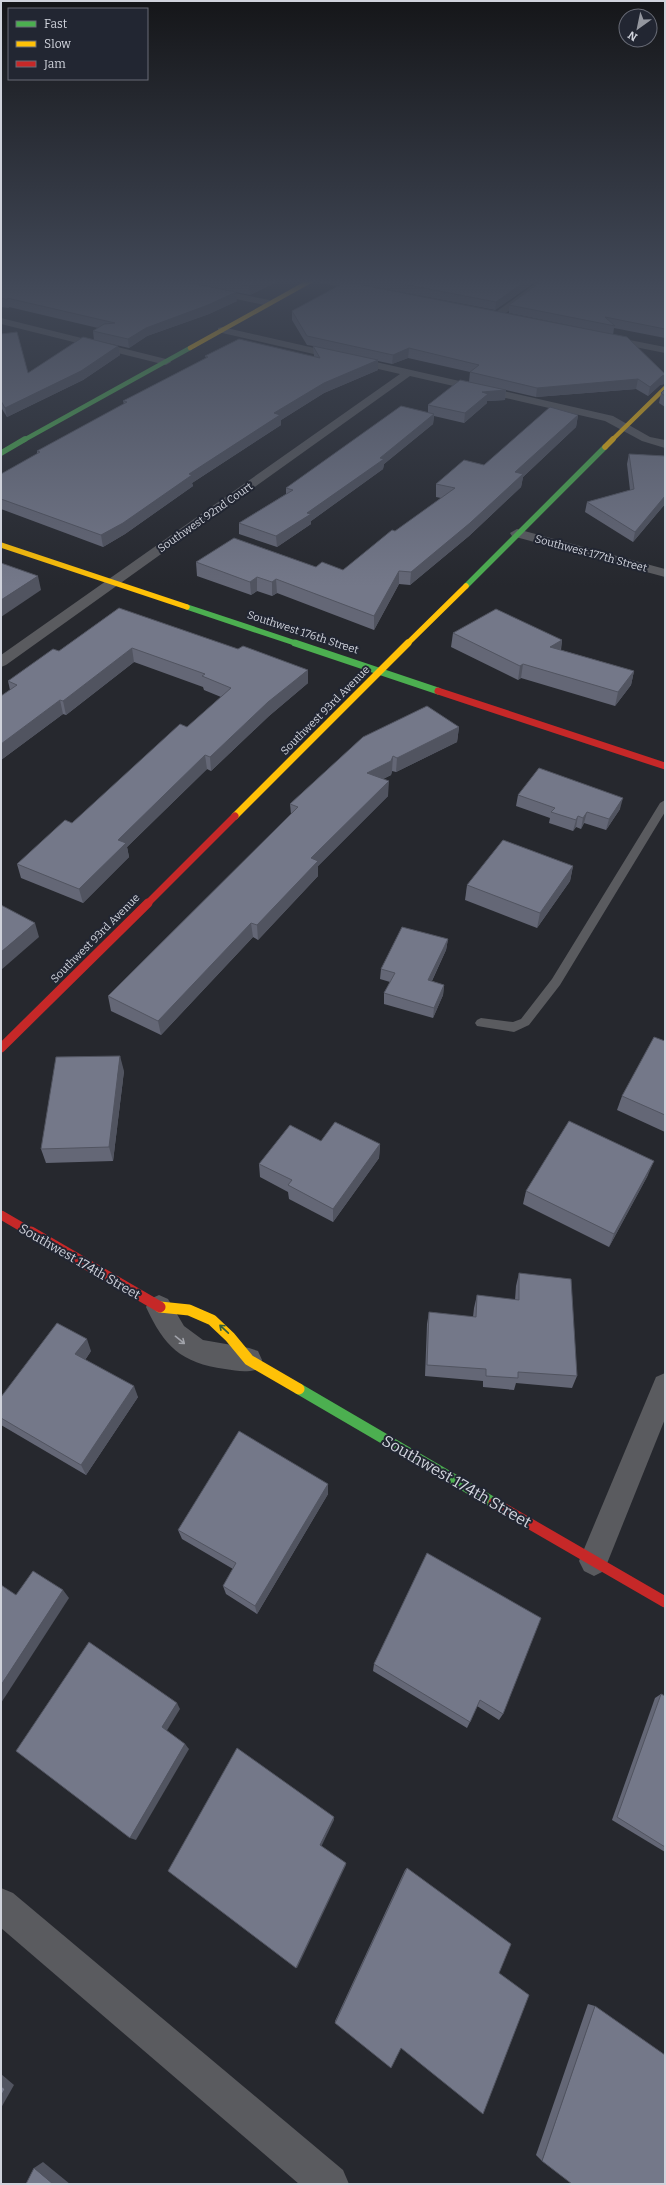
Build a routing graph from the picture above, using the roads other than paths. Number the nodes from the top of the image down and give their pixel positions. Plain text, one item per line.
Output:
1 (130, 382) edge
2 (395, 382) edge
3 (452, 382) edge
4 (665, 388) edge
5 (625, 428) junction
6 (665, 444) edge
7 (1, 453) edge
8 (517, 533) junction
9 (1, 545) edge
10 (665, 573) edge
11 (114, 582) junction
12 (1, 662) edge
13 (381, 671) junction
14 (665, 766) edge
15 (665, 803) edge
16 (481, 1023) dead end
17 (1, 1048) edge
18 (1, 1214) edge
19 (159, 1307) junction
20 (249, 1360) junction
21 (665, 1386) edge
22 (594, 1561) junction
23 (665, 1602) edge
24 (1, 1905) edge
25 (329, 2184) edge

1 - 7 street
2 - 11 street, Southwest 92nd Court
3 - 5 street
4 - 5 street, Southwest 93rd Avenue
5 - 6 street
5 - 8 street, Southwest 93rd Avenue
8 - 10 street, Southwest 177th Street
8 - 13 street, Southwest 93rd Avenue
9 - 11 street, Southwest 176th Street
11 - 12 street, Southwest 92nd Court
11 - 13 street, Southwest 176th Street
13 - 14 street, Southwest 176th Street
13 - 17 street, Southwest 93rd Avenue
15 - 16 lane
18 - 19 street, Southwest 174th Street
20 -> 19 street, Southwest 174th Street
19 -> 20 street, Southwest 174th Street
20 - 22 street, Southwest 174th Street
21 - 22 street
22 - 23 street, Southwest 174th Street
24 - 25 street

